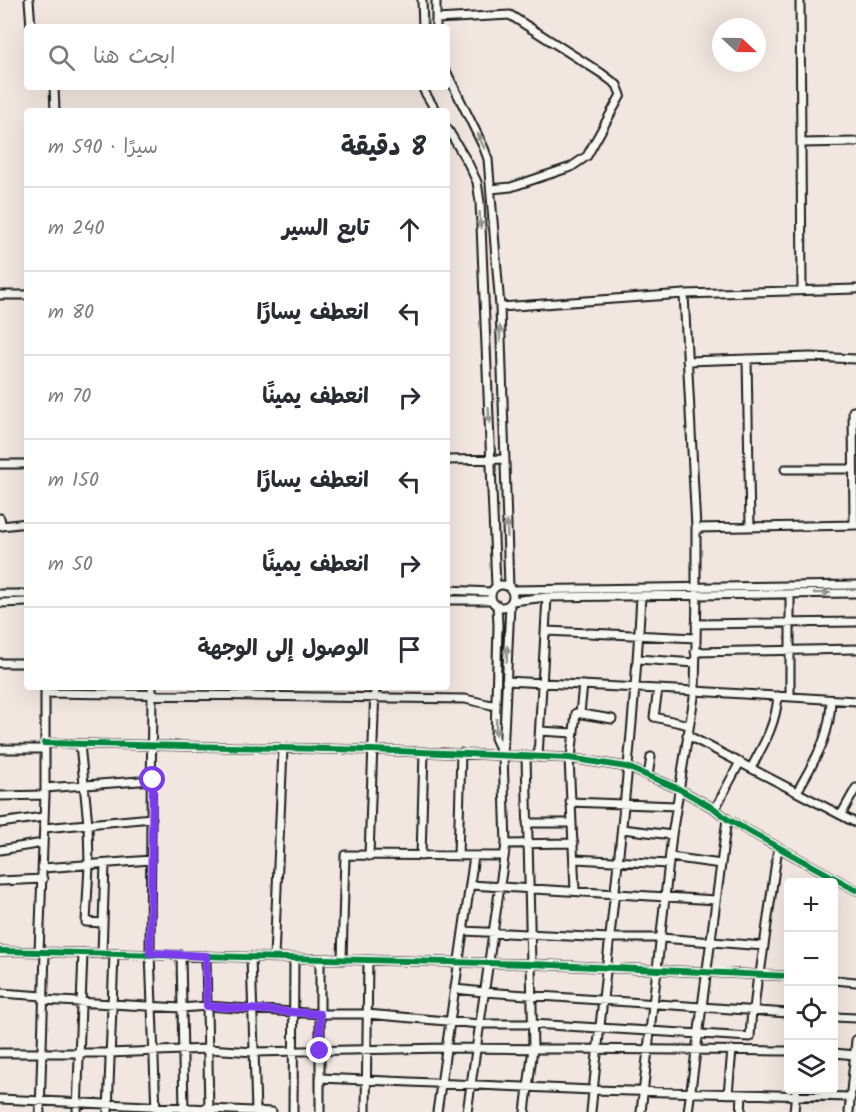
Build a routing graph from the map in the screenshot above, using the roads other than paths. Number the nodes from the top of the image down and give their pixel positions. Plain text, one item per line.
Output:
1 (29, 0) edge
2 (422, 0) edge
3 (436, 0) edge
4 (800, 0) edge
5 (436, 23) edge
6 (31, 24) edge
7 (423, 24) edge
8 (450, 79) edge
9 (54, 90) edge
10 (424, 90) edge
11 (55, 108) edge
12 (434, 108) edge
13 (450, 133) edge
14 (856, 142) edge
15 (801, 143) junction
16 (491, 189) junction
17 (856, 289) edge
18 (802, 290) junction
19 (684, 294) junction
20 (0, 295) edge
21 (24, 295) edge
22 (500, 307) junction
23 (747, 359) junction
24 (856, 359) edge
25 (687, 361) junction
26 (856, 411) edge
27 (491, 459) junction
28 (504, 459) junction
29 (450, 460) edge
30 (0, 464) edge
31 (24, 464) edge
32 (785, 469) dead end
33 (853, 469) junction
34 (0, 519) edge
35 (24, 523) edge
36 (855, 525) edge
37 (750, 527) junction
38 (696, 528) junction
39 (856, 585) edge
40 (510, 589) junction
41 (450, 590) edge
42 (697, 591) junction
43 (856, 593) edge
44 (0, 594) edge
45 (24, 594) edge
46 (790, 594) junction
47 (494, 596) junction
48 (641, 596) junction
49 (548, 597) junction
50 (450, 600) edge
51 (24, 602) edge
52 (511, 602) junction
53 (0, 603) edge
54 (790, 622) junction
55 (856, 622) edge
56 (696, 624) junction
57 (546, 631) junction
58 (639, 635) junction
59 (696, 638) junction
60 (791, 650) junction
61 (856, 650) edge
62 (695, 652) junction
63 (638, 659) junction
64 (0, 663) edge
65 (24, 663) edge
66 (695, 663) junction
67 (506, 681) junction
68 (543, 683) junction
69 (583, 685) junction
70 (635, 688) junction
71 (658, 689) junction
72 (45, 690) edge
73 (375, 690) edge
74 (696, 690) junction
75 (152, 691) edge
76 (241, 691) edge
77 (778, 696) junction
78 (375, 697) junction
79 (790, 697) junction
80 (831, 700) junction
81 (856, 701) edge
82 (496, 706) junction
83 (580, 713) junction
84 (612, 719) dead end
85 (689, 725) junction
86 (540, 731) junction
87 (573, 733) junction
88 (687, 735) junction
89 (80, 744) junction
90 (44, 746) junction
91 (153, 746) junction
92 (0, 749) edge
93 (283, 749) junction
94 (372, 750) junction
95 (423, 752) junction
96 (461, 753) junction
97 (503, 755) junction
98 (526, 756) junction
99 (538, 757) junction
100 (651, 757) dead end
101 (570, 758) junction
102 (740, 762) junction
103 (627, 767) junction
104 (751, 768) junction
105 (648, 776) junction
106 (153, 780) junction
107 (84, 786) junction
108 (856, 788) edge
109 (679, 789) junction
110 (45, 792) junction
111 (797, 792) junction
112 (0, 796) edge
113 (570, 801) junction
114 (623, 803) junction
115 (676, 806) junction
116 (715, 809) junction
117 (841, 815) junction
118 (43, 817) junction
119 (152, 818) junction
120 (727, 819) junction
121 (0, 823) edge
122 (528, 823) junction
123 (572, 823) junction
124 (856, 823) edge
125 (88, 824) junction
126 (44, 828) junction
127 (622, 829) junction
128 (672, 835) junction
129 (43, 843) junction
130 (574, 843) junction
131 (506, 844) junction
132 (528, 844) junction
133 (778, 847) junction
134 (0, 850) edge
135 (369, 856) junction
136 (421, 856) junction
137 (458, 856) junction
138 (474, 856) junction
139 (504, 856) junction
140 (575, 858) junction
141 (151, 860) junction
142 (618, 861) junction
143 (670, 861) junction
144 (105, 864) junction
145 (721, 864) junction
146 (89, 865) junction
147 (43, 868) junction
148 (43, 879) junction
149 (0, 881) edge
150 (470, 885) junction
151 (500, 886) junction
152 (529, 888) junction
153 (575, 890) junction
154 (856, 890) edge
155 (614, 893) junction
156 (665, 896) junction
157 (716, 900) junction
158 (104, 923) junction
159 (463, 931) junction
160 (493, 933) junction
161 (530, 935) junction
162 (609, 938) junction
163 (661, 938) junction
164 (710, 943) junction
165 (764, 946) junction
166 (0, 951) edge
167 (42, 952) junction
168 (83, 953) junction
169 (150, 953) junction
170 (102, 954) junction
171 (114, 954) junction
172 (181, 955) junction
173 (206, 956) junction
174 (251, 957) junction
175 (274, 958) junction
176 (294, 959) junction
177 (321, 960) junction
178 (342, 960) junction
179 (368, 961) junction
180 (459, 963) junction
181 (531, 963) junction
182 (489, 964) junction
183 (605, 966) junction
184 (657, 969) junction
185 (707, 972) junction
186 (759, 974) junction
187 (784, 976) edge
188 (838, 980) edge
189 (856, 982) edge
190 (455, 989) junction
191 (484, 992) junction
192 (0, 993) edge
193 (531, 996) junction
194 (44, 998) junction
195 (603, 999) junction
196 (81, 1003) junction
197 (654, 1003) junction
198 (112, 1004) junction
199 (152, 1006) junction
200 (207, 1006) junction
201 (702, 1006) junction
202 (181, 1008) junction
203 (753, 1009) junction
204 (252, 1010) junction
205 (293, 1012) junction
206 (784, 1012) edge
207 (320, 1014) junction
208 (367, 1014) junction
209 (838, 1017) edge
210 (856, 1018) edge
211 (450, 1021) junction
212 (480, 1024) junction
213 (532, 1024) junction
214 (599, 1028) junction
215 (651, 1032) junction
216 (698, 1033) junction
217 (856, 1040) edge
218 (446, 1048) junction
219 (476, 1048) junction
220 (533, 1048) junction
221 (597, 1048) junction
222 (648, 1048) junction
223 (207, 1049) junction
224 (367, 1050) junction
225 (696, 1050) junction
226 (732, 1050) junction
227 (784, 1050) edge
228 (183, 1051) junction
229 (320, 1051) junction
230 (855, 1051) edge
231 (154, 1052) junction
232 (254, 1052) junction
233 (293, 1052) junction
234 (0, 1053) edge
235 (109, 1053) junction
236 (838, 1053) edge
237 (41, 1054) junction
238 (80, 1054) junction
239 (320, 1078) junction
240 (367, 1080) junction
241 (441, 1084) junction
242 (471, 1085) junction
243 (528, 1087) junction
244 (593, 1090) junction
245 (644, 1091) junction
246 (691, 1093) junction
247 (784, 1093) edge
248 (728, 1094) junction
249 (796, 1094) edge
250 (810, 1094) edge
251 (742, 1095) junction
252 (851, 1097) junction
253 (0, 1099) edge
254 (40, 1100) junction
255 (78, 1103) junction
256 (108, 1108) edge
257 (155, 1109) edge
258 (184, 1110) edge
259 (209, 1110) edge
260 (40, 1112) edge
261 (77, 1112) edge
262 (256, 1112) edge
263 (272, 1112) edge
264 (293, 1112) edge
265 (320, 1112) edge
266 (366, 1112) edge
267 (437, 1112) edge
268 (467, 1112) edge
269 (525, 1112) edge
270 (591, 1112) edge
271 (641, 1112) edge
272 (688, 1112) edge
273 (741, 1112) edge
274 (794, 1112) edge
275 (849, 1112) edge

1 - 6 street
2 - 7 street
3 - 5 street
4 - 15 street
5 - 16 street
16 -> 8 street
9 - 11 street
10 - 12 street
13 -> 27 street
14 - 15 street
15 - 18 street
16 - 22 street
17 - 18 street
18 - 19 street
19 - 22 street
19 - 25 street
20 - 21 street
28 -> 22 street
23 - 24 street
23 - 25 street
23 - 37 street
25 - 38 street
26 - 33 street
27 - 28 street
27 - 29 street
27 - 47 street
40 -> 28 street
30 - 31 street
32 - 33 street
33 - 36 street
34 - 35 street
36 - 37 street
37 - 38 street
38 - 42 street
39 - 42 street
40 - 42 street
40 - 47 street
40 - 52 street
41 - 47 street
42 - 46 street
42 - 48 street
42 - 56 street
46 -> 43 street
44 - 45 street
46 - 54 street
47 - 50 street
47 - 52 street
47 - 82 street
48 - 49 street
48 - 58 street
49 - 52 street
49 - 57 street
51 - 53 street
67 -> 52 street
54 - 55 street
54 - 56 street
54 - 60 street
56 - 59 street
57 - 58 street
57 - 68 street
58 - 59 street
58 - 63 street
59 - 62 street
60 - 61 street
60 - 62 street
60 - 79 street
62 - 66 street
63 - 66 street
63 - 70 street
64 - 65 street
66 - 74 street
67 - 68 street
67 - 97 street
68 - 69 street
68 - 86 street
69 - 70 street
69 - 83 street
70 - 71 street
70 - 103 street
71 - 74 street
71 - 85 street
72 - 75 street
72 - 90 street
73 - 78 street
74 - 77 street
74 - 85 street
75 - 76 street
75 - 91 street
76 - 78 street
77 - 79 street
77 - 104 street
78 - 82 street
78 - 94 street
79 - 80 street
80 - 81 street
80 - 111 street
82 -> 97 street
83 - 84 street
83 - 87 street
85 - 88 street
86 - 87 street
86 - 99 street
87 - 101 street
88 - 102 street
88 - 109 street
89 - 90 street
89 - 91 street
89 - 107 street
90 - 92 street
90 - 110 street
91 - 93 street
91 - 106 street
93 - 94 street
93 - 175 street
94 - 95 street
94 - 135 street
95 - 96 street
95 - 136 street
96 - 97 street
96 - 137 street
97 - 98 street
97 - 131 street
98 - 99 street
98 - 122 street
99 - 101 street
100 - 105 street
101 - 103 street
101 - 113 street
102 - 104 street
102 - 116 street
103 - 105 street
103 - 114 street
104 - 111 street
105 - 109 street
106 - 107 street
106 - 119 street
107 - 110 street
107 - 125 street
108 - 117 street
109 - 115 street
109 - 116 street
110 - 112 street
110 - 118 street
111 - 117 street
113 - 114 street
113 - 123 street
114 - 115 street
114 - 127 street
115 - 128 street
116 - 120 street
117 - 124 street
118 - 121 street
118 - 126 street
119 - 125 street
119 - 141 street
120 - 133 street
120 - 145 street
122 - 123 street
122 - 132 street
123 - 130 street
125 - 126 street
125 - 146 street
126 - 129 street
127 - 128 street
127 - 142 street
128 - 143 street
129 - 134 street
129 - 147 street
130 - 132 street
130 - 140 street
131 - 132 street
131 - 139 street
132 - 152 street
133 - 154 street
133 - 165 street
135 - 136 street
135 - 178 street
136 - 137 street
137 - 138 street
138 - 139 street
138 - 150 street
139 - 151 street
140 - 142 street
140 - 153 street
141 - 144 street
141 - 169 street
142 - 143 street
142 - 155 street
143 - 145 street
143 - 156 street
144 - 146 street
144 - 158 street
145 - 157 street
146 - 147 street
146 - 158 street
147 - 148 street
148 - 149 street
148 - 167 street
150 - 151 street
150 - 159 street
151 - 152 street
151 - 160 street
152 - 153 street
152 - 161 street
153 - 155 street
155 - 156 street
155 - 162 street
156 - 157 street
156 - 163 street
157 - 164 street
158 - 170 street
159 - 160 street
159 - 180 street
160 - 161 street
160 - 182 street
161 - 162 street
161 - 181 street
162 - 163 street
162 - 183 street
163 - 164 street
163 - 184 street
164 - 165 street
164 - 185 street
165 - 186 street
166 - 167 street
167 - 168 street
167 - 194 street
168 - 170 street
168 - 196 street
169 - 171 street
169 - 172 street
169 - 199 street
170 - 171 street
171 - 198 street
172 - 173 street
172 - 202 street
173 - 174 street
173 - 200 street
174 - 175 street
174 - 204 street
175 - 176 street
176 - 177 street
176 - 205 street
177 - 178 street
177 - 207 street
178 - 179 street
179 - 180 street
179 - 208 street
180 - 182 street
180 - 190 street
181 - 182 street
181 - 183 street
181 - 193 street
182 - 191 street
183 - 184 street
183 - 195 street
184 - 185 street
184 - 197 street
185 - 186 street
185 - 201 street
186 - 187 street
186 - 203 street
188 - 189 street
190 - 191 street
190 - 211 street
191 - 193 street
191 - 212 street
192 - 194 street
193 - 195 street
193 - 213 street
194 - 196 street
194 - 237 street
195 - 197 street
195 - 214 street
196 - 198 street
196 - 238 street
197 - 201 street
197 - 215 street
198 - 199 street
198 - 235 street
199 - 202 street
199 - 231 street
200 - 202 street
200 - 204 street
200 - 223 street
201 - 203 street
201 - 216 street
202 - 228 street
203 - 206 street
203 - 216 street
204 - 205 street
204 - 232 street
205 - 207 street
205 - 233 street
207 - 208 street
207 - 229 street
208 - 211 street
208 - 224 street
209 - 210 street
211 - 212 street
211 - 218 street
212 - 213 street
212 - 219 street
213 - 214 street
213 - 220 street
214 - 215 street
214 - 221 street
215 - 216 street
215 - 222 street
216 - 225 street
217 - 230 street
218 - 219 street
218 - 224 street
218 - 241 street
219 - 220 street
219 - 242 street
220 - 221 street
220 - 243 street
221 - 222 street
221 - 244 street
222 - 225 street
222 - 245 street
223 - 228 street
223 - 232 street
223 - 259 street
224 - 229 street
224 - 240 street
225 - 226 street
225 - 246 street
226 - 227 street
226 - 248 street
228 - 231 street
228 - 258 street
229 - 233 street
229 - 239 street
230 - 236 street
230 - 252 street
231 - 235 street
231 - 257 street
232 - 233 street
232 - 262 street
233 - 264 street
234 - 237 street
235 - 238 street
235 - 256 street
237 - 238 street
237 - 254 street
238 - 255 street
239 - 240 street
239 - 265 street
240 - 241 street
240 - 266 street
241 - 242 street
241 - 267 street
242 - 243 street
242 - 268 street
243 - 244 street
243 - 269 street
244 - 245 street
244 - 270 street
245 - 246 street
245 - 271 street
246 - 248 street
246 - 272 street
247 - 251 street
248 - 251 street
249 - 274 street
250 - 252 street
251 - 273 street
252 - 275 street
253 - 254 street
254 - 255 street
254 - 260 street
255 - 256 street
255 - 261 street
256 - 257 street
257 - 258 street
258 - 259 street
259 - 262 street
262 - 263 street

